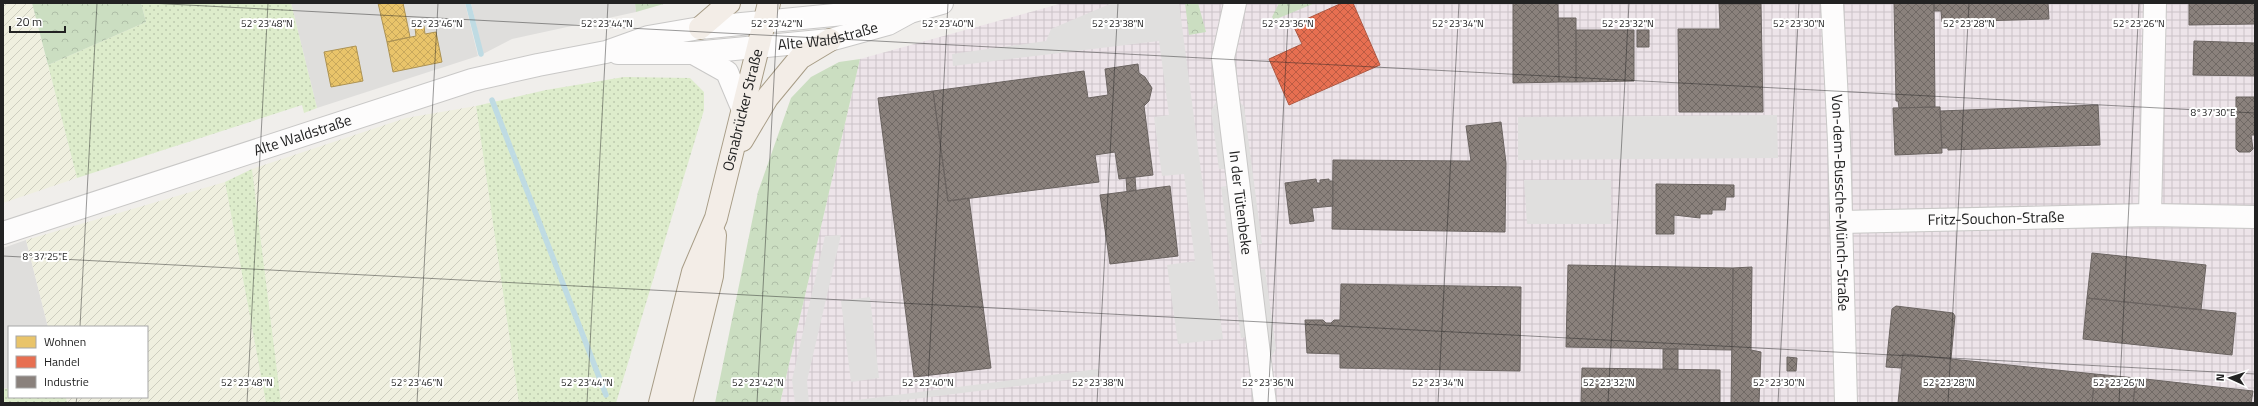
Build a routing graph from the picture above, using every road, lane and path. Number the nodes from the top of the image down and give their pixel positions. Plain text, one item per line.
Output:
1 (729, 3) edge
2 (802, 3) edge
3 (942, 3) edge
4 (1235, 3) edge
5 (1832, 3) edge
6 (2155, 3) edge
7 (910, 12) junction
8 (767, 13) edge
9 (822, 16) junction
10 (700, 28) junction
11 (830, 40) junction
12 (758, 48) junction
13 (606, 52) junction
14 (693, 53) junction
15 (743, 110) junction
16 (731, 160) junction
17 (2150, 215) junction
18 (2255, 217) edge
19 (716, 218) junction
20 (1841, 222) junction
21 (3, 233) edge
22 (660, 403) edge
23 (681, 403) edge
24 (1265, 403) edge
25 (1846, 403) edge

1 - 10 main road
2 - 9 street, Alte Waldstraße
3 - 7 street, Alte Waldstraße
4 - 24 street, In der Tütenbeke
5 - 20 street, Von-dem-Bussche-Münch-Straße
6 - 17 street
7 - 9 street, Alte Waldstraße
7 - 11 street, Alte Waldstraße
8 - 9 street, Alte Waldstraße
8 - 10 street, Alte Waldstraße
8 - 12 main road, Osnabrücker Straße
10 - 13 street, Alte Waldstraße
11 - 12 street, Alte Waldstraße
11 - 16 main road
12 - 14 street, Alte Waldstraße
12 - 15 main road, Osnabrücker Straße
13 - 14 street, Alte Waldstraße
13 - 21 street, Alte Waldstraße
14 - 15 street, Alte Waldstraße
15 - 16 main road, Osnabrücker Straße
16 - 19 main road, Osnabrücker Straße
17 - 18 street, Fritz-Souchon-Straße
17 - 20 street, Fritz-Souchon-Straße
19 - 22 main road, Osnabrücker Straße
19 - 23 main road, Osnabrücker Straße
20 - 25 street, Von-dem-Bussche-Münch-Straße

